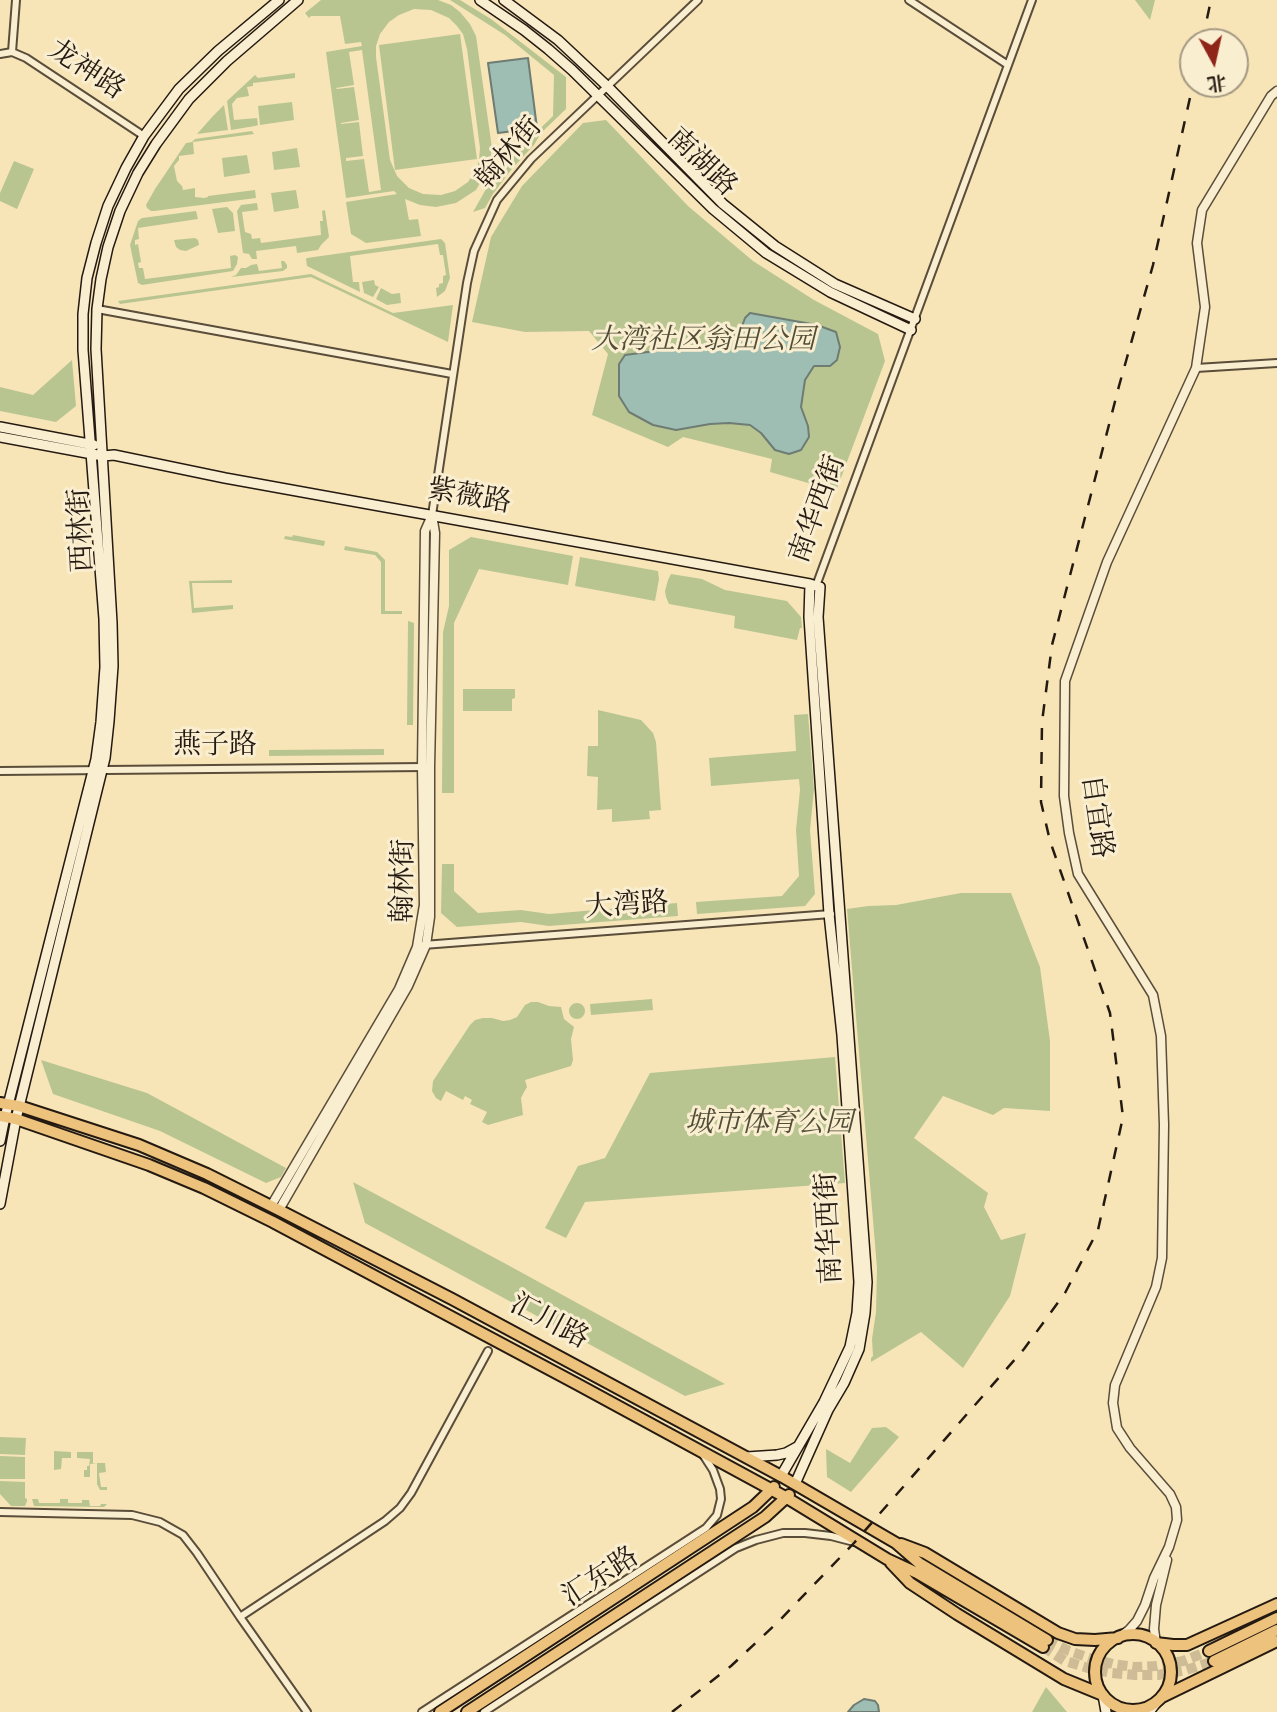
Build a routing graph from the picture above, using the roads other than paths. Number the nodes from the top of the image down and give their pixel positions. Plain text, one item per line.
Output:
1 (16, 0) edge
2 (279, 0) edge
3 (298, 0) edge
4 (480, 0) edge
5 (504, 0) edge
6 (698, 0) edge
7 (909, 0) edge
8 (1032, 0) edge
9 (12, 52) junction
10 (0, 54) edge
11 (1008, 65) junction
12 (607, 86) junction
13 (1277, 91) edge
14 (597, 95) junction
15 (144, 136) junction
16 (97, 309) junction
17 (915, 319) junction
18 (911, 330) junction
19 (1277, 363) edge
20 (1196, 368) junction
21 (453, 374) junction
22 (0, 428) edge
23 (0, 437) edge
24 (92, 449) junction
25 (103, 452) junction
26 (432, 515) junction
27 (813, 585) junction
28 (426, 767) junction
29 (98, 770) junction
30 (0, 771) edge
31 (834, 913) junction
32 (422, 944) junction
33 (9, 1104) edge
34 (7, 1117) edge
35 (0, 1141) edge
36 (0, 1204) edge
37 (275, 1208) junction
38 (488, 1351) dead end
39 (798, 1446) junction
40 (701, 1452) junction
41 (747, 1457) junction
42 (781, 1476) junction
43 (795, 1485) junction
44 (771, 1490) junction
45 (787, 1498) junction
46 (0, 1512) edge
47 (896, 1543) junction
48 (862, 1544) junction
49 (1169, 1547) junction
50 (887, 1559) junction
51 (1277, 1604) edge
52 (240, 1617) junction
53 (1277, 1618) edge
54 (1277, 1630) edge
55 (1118, 1638) junction
56 (1277, 1641) edge
57 (1156, 1643) junction
58 (1103, 1695) junction
59 (1155, 1704) edge
60 (307, 1712) edge
61 (422, 1712) edge
62 (440, 1712) edge
63 (467, 1712) edge
64 (484, 1712) edge
65 (1105, 1712) edge

1 - 9 street
2 - 15 main road, 西林街
3 - 16 main road, 西林街
4 - 14 main road, 南湖路
5 - 12 main road, 南湖路
6 - 12 street, 翰林街
7 - 11 street
8 - 11 street, 南华西街
9 - 10 street, 龙神路
9 - 15 street, 龙神路
11 - 17 street, 南华西街
12 - 14 street, 翰林街
12 - 17 main road, 南湖路
13 - 20 street, 自宜路
14 - 18 main road, 南湖路
14 - 21 street, 翰林街
15 - 24 main road, 西林街
16 - 21 street
16 - 25 main road, 西林街
17 - 18 street, 南华西街
18 - 27 street, 南华西街
19 - 20 street
20 - 49 street, 自宜路
21 - 26 street, 翰林街
22 - 24 main road, 紫薇路
23 - 24 main road, 紫薇路
24 - 25 main road, 紫薇路
24 - 29 main road, 西林街
25 - 26 main road, 紫薇路
25 - 29 main road, 西林街
26 - 27 main road, 紫薇路
26 - 28 street, 翰林街
27 - 31 main road, 南华西街
28 - 29 street, 燕子路
28 - 32 street, 翰林街
29 - 30 street, 燕子路
29 - 33 main road, 西林街
31 - 32 street, 大湾路
31 - 39 main road, 南华西街
31 - 43 main road, 南华西街
32 - 37 street, 翰林街
33 - 34 main road, 西林街
33 - 37 main road, 汇川路
34 - 35 main road
34 - 36 main road
34 - 40 main road, 汇川路
37 - 41 main road, 汇川路
38 - 52 street
39 - 41 main road
39 - 42 main road, 南华西街
40 - 44 main road, 汇川路
40 - 61 street
41 - 42 main road, 汇川路
42 - 43 main road, 汇川路
42 - 44 main road, 汇东路
43 - 45 main road, 汇东路
43 - 47 main road, 汇川路
44 - 45 main road, 汇川路
44 - 62 main road, 汇东路
45 - 48 main road, 汇川路
45 - 63 main road, 汇东路
46 - 52 street
47 - 50 main road, 汇川路
47 - 55 main road
48 - 50 main road, 汇川路
48 - 64 street
49 - 55 street
49 - 57 street
50 - 58 main road
51 - 57 main road
52 - 60 street
53 - 54 main road
55 - 57 main road
55 - 58 main road
56 - 59 main road
57 - 59 main road
58 - 59 main road
58 - 65 main road

